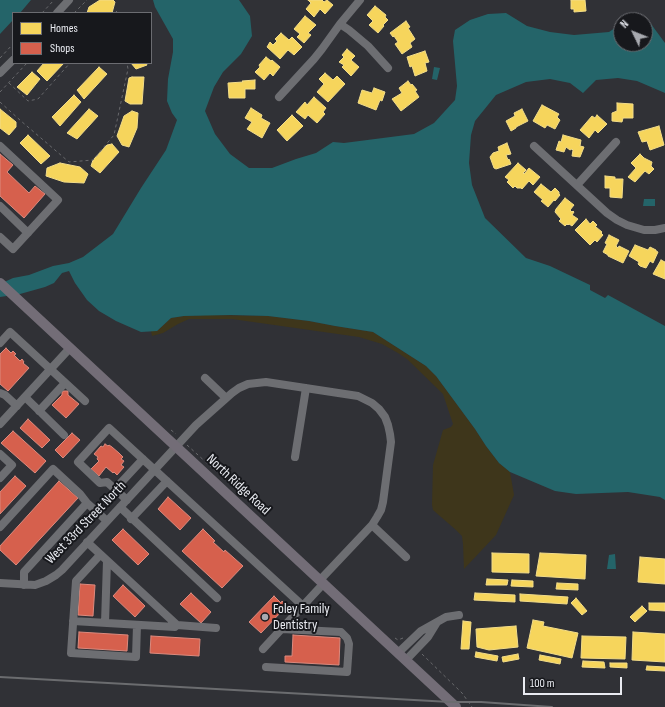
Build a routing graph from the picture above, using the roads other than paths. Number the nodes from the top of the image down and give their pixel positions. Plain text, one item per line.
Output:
1 (69, 0) edge
2 (360, 0) edge
3 (58, 12) edge
4 (340, 24) junction
5 (12, 61) edge
6 (388, 68) dead end
7 (0, 73) edge
8 (279, 97) dead end
9 (616, 142) dead end
10 (0, 146) edge
11 (534, 146) dead end
12 (577, 185) junction
13 (0, 206) edge
14 (665, 228) edge
15 (28, 233) junction
16 (0, 237) edge
17 (0, 283) edge
18 (0, 343) edge
19 (70, 348) junction
20 (50, 369) junction
21 (205, 378) dead end
22 (65, 383) junction
23 (306, 388) junction
24 (0, 393) edge
25 (24, 398) junction
26 (226, 398) junction
27 (85, 401) dead end
28 (17, 406) junction
29 (39, 411) junction
30 (2, 420) edge
31 (64, 435) dead end
32 (176, 447) junction
33 (0, 454) edge
34 (295, 457) dead end
35 (142, 459) junction
36 (155, 470) junction
37 (0, 478) edge
38 (167, 481) junction
39 (115, 489) junction
40 (127, 500) junction
41 (88, 503) junction
42 (120, 507) junction
43 (131, 518) junction
44 (107, 521) junction
45 (372, 525) junction
46 (0, 527) edge
47 (87, 542) junction
48 (100, 555) junction
49 (406, 557) dead end
50 (107, 561) junction
51 (322, 582) junction
52 (0, 584) edge
53 (24, 585) junction
54 (217, 598) dead end
55 (302, 606) junction
56 (459, 615) dead end
57 (73, 621) junction
58 (105, 623) junction
59 (436, 623) junction
60 (137, 625) junction
61 (177, 625) junction
62 (216, 628) dead end
63 (282, 629) junction
64 (418, 635) junction
65 (424, 641) junction
66 (263, 649) dead end
67 (398, 653) junction
68 (406, 660) junction
69 (266, 667) dead end
70 (456, 707) edge

1 - 3 street
2 - 4 street
4 - 6 street
4 - 8 street
5 - 7 street
9 - 12 street
10 - 15 street
11 - 12 street
12 - 14 street
13 - 15 street
15 - 16 street
17 - 19 main road, North Ridge Road
18 - 20 street
19 - 20 street
19 - 32 main road, North Ridge Road
20 - 22 street
20 - 25 street
21 - 26 street
22 - 27 street
22 - 29 street
23 - 26 street, West 33rd Street North
23 - 34 street
23 - 45 street, West 33rd Street North
24 - 28 street
25 - 28 street
25 - 29 street
26 - 32 street, West 33rd Street North
28 - 30 street
29 - 31 street
32 - 36 street, West 33rd Street North
32 - 51 main road, North Ridge Road
33 - 37 street
35 - 36 street
35 - 39 street
35 - 39 street
36 - 38 street
36 - 40 street, West 33rd Street North
38 - 43 street
38 - 55 street
39 - 40 street
40 - 42 street, West 33rd Street North
41 - 44 street
41 - 46 street
41 - 53 street
42 - 43 street
42 - 44 street, West 33rd Street North
43 - 54 street
44 - 47 street, West 33rd Street North
45 - 49 street
45 - 51 street, West 33rd Street North
47 - 48 street
47 - 53 street, West 33rd Street North
48 - 50 street
48 - 57 street
50 - 58 street
50 - 61 street
51 - 55 street, West 33rd Street North
51 - 67 main road, North Ridge Road
52 - 53 street, West 33rd Street North
55 - 63 street, West 33rd Street North
56 - 59 street
57 - 58 street
57 - 60 street
58 - 60 street
59 - 64 street
59 - 65 street
60 - 61 street
61 - 62 street
63 - 66 street, West 33rd Street North
63 - 69 street
64 - 65 street
64 - 67 street
65 - 68 street
67 - 68 main road, North Ridge Road
68 - 70 main road, North Ridge Road

